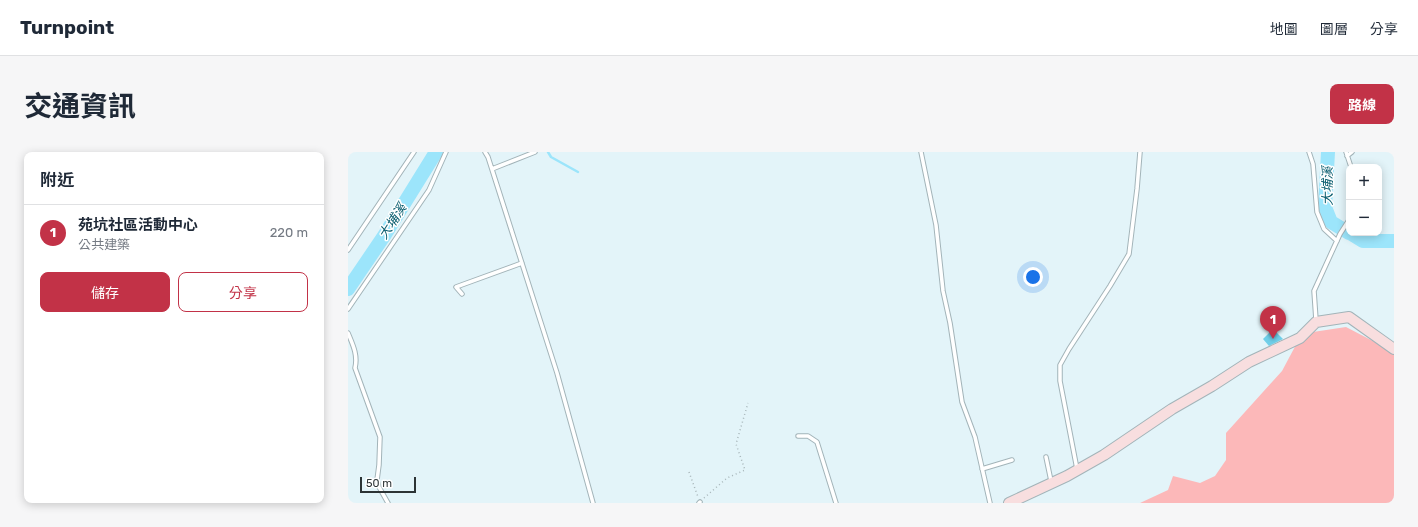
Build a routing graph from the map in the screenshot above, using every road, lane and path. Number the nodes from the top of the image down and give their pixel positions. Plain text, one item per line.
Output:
1 (414, 152) edge
2 (446, 152) edge
3 (485, 152) edge
4 (535, 152) edge
5 (921, 152) edge
6 (1140, 152) edge
7 (1309, 152) edge
8 (1352, 152) edge
9 (1347, 154) edge
10 (1350, 164) edge
11 (492, 169) junction
12 (1346, 225) edge
13 (1337, 241) junction
14 (348, 250) edge
15 (522, 263) junction
16 (462, 294) dead end
17 (348, 309) edge
18 (1316, 322) junction
19 (348, 333) edge
20 (1394, 349) edge
21 (748, 403) dead end
22 (798, 436) dead end
23 (1046, 457) dead end
24 (1012, 460) dead end
25 (982, 469) junction
26 (1077, 470) junction
27 (689, 472) dead end
28 (1051, 483) junction
29 (388, 503) edge
30 (594, 503) edge
31 (699, 503) edge
32 (836, 503) edge
33 (990, 503) edge
34 (1009, 503) edge

1 - 14 lane
2 - 17 lane
3 - 11 lane
4 - 11 lane
5 - 25 lane
6 - 26 lane
7 - 13 lane
8 - 9 lane
9 - 10 lane
11 - 15 lane
12 - 13 lane
13 - 18 lane
15 - 16 lane
15 - 30 lane
18 - 20 street
18 - 26 street
19 - 29 lane
21 - 31 path
22 - 32 lane
23 - 28 lane
24 - 25 lane
25 - 33 lane
26 - 28 street
27 - 31 path
28 - 34 street

